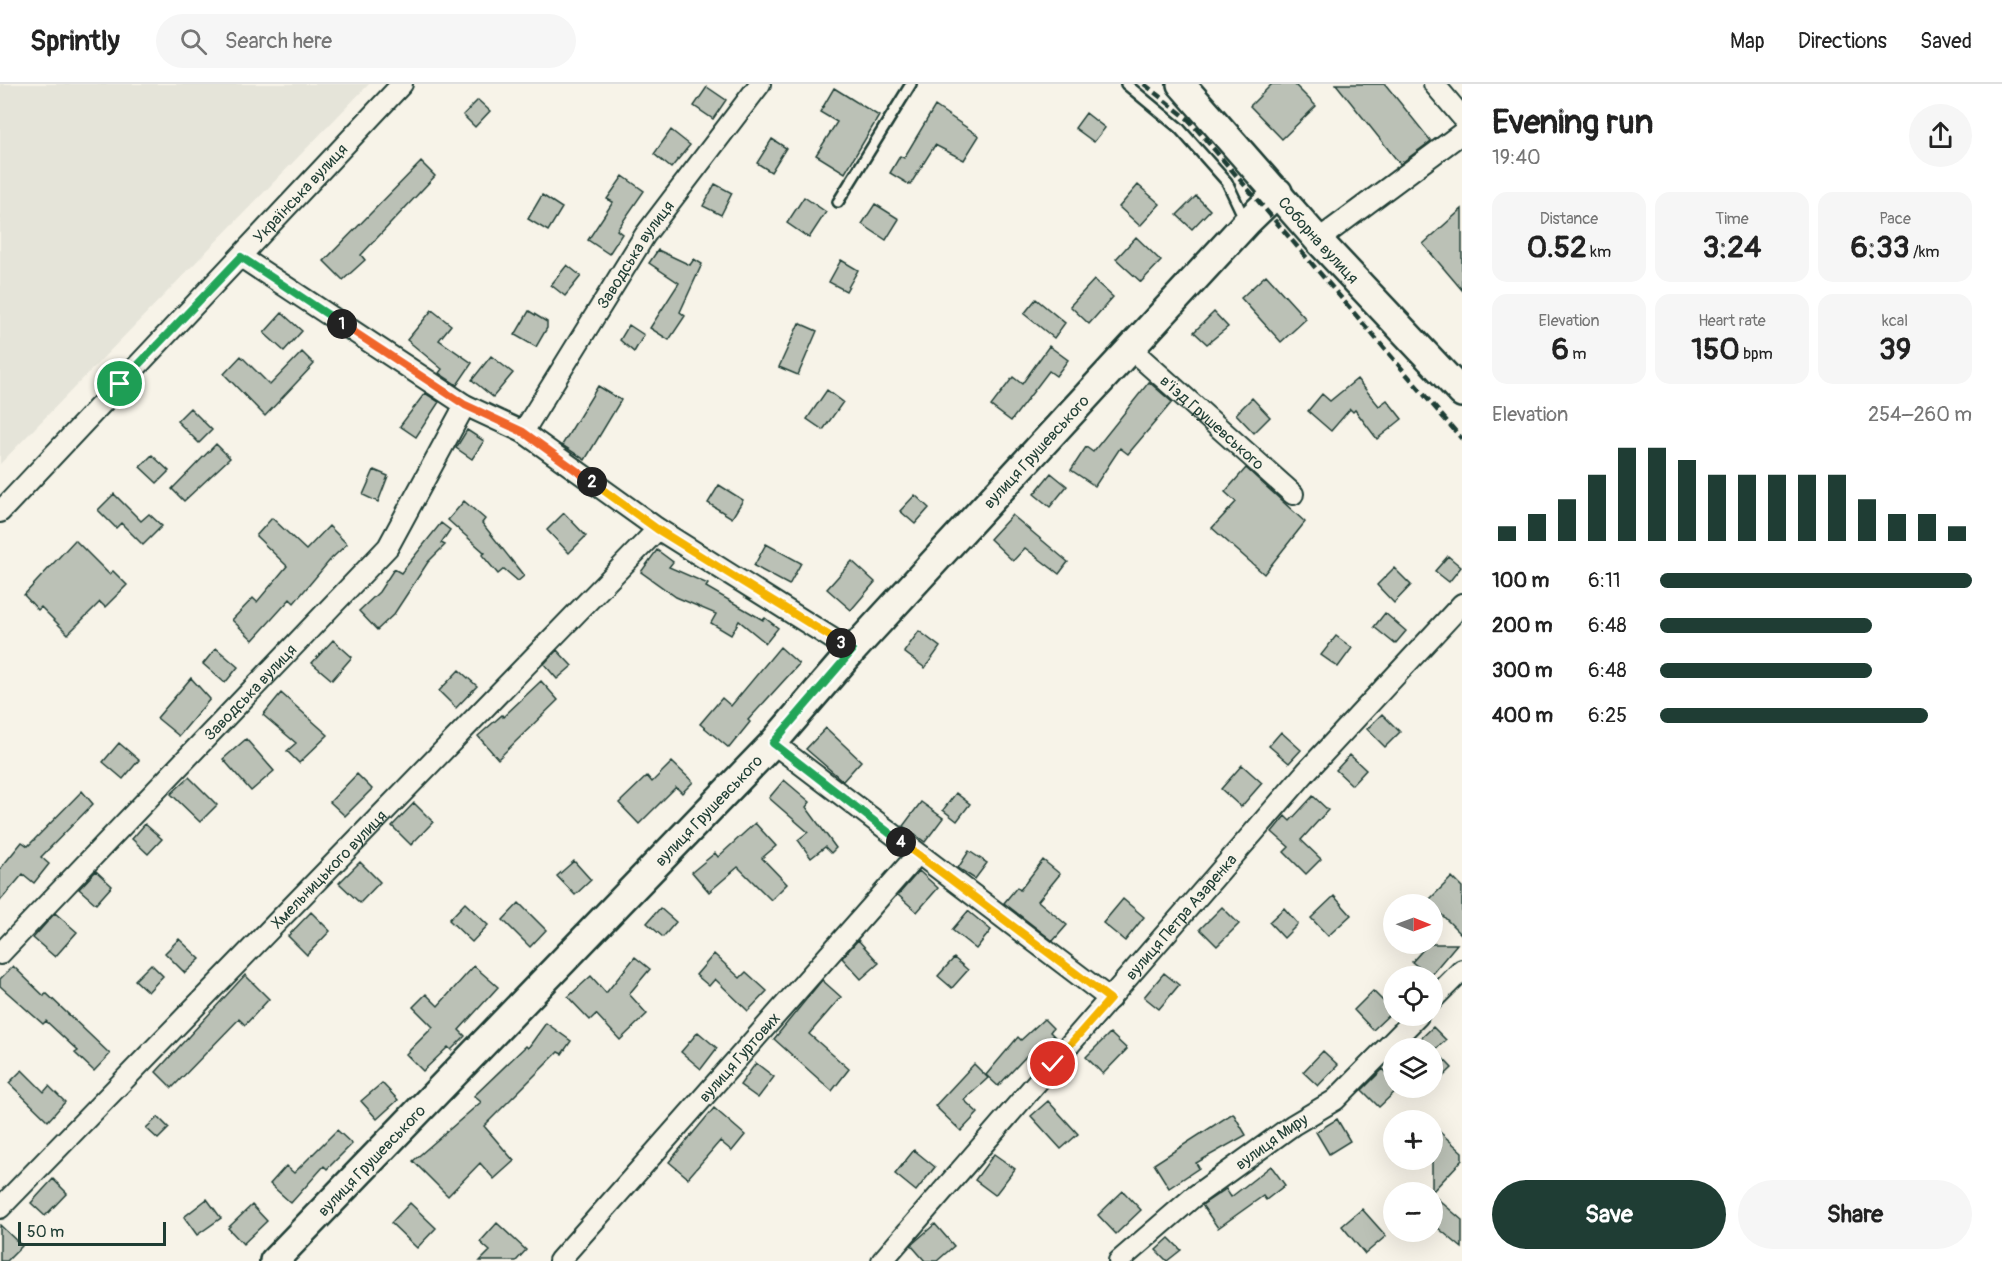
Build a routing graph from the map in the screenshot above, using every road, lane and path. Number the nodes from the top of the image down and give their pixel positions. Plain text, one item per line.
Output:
1 (402, 84) edge
2 (760, 84) edge
3 (911, 84) edge
4 (1126, 84) edge
5 (1180, 84) edge
6 (1434, 84) edge
7 (1462, 117) edge
8 (1462, 133) edge
9 (1278, 192) junction
10 (838, 202) dead end
11 (1247, 222) junction
12 (1318, 240) junction
13 (241, 257) junction
14 (1132, 350) junction
15 (1462, 393) edge
16 (465, 405) junction
17 (523, 432) junction
18 (1293, 494) dead end
19 (0, 512) edge
20 (657, 529) junction
21 (1462, 604) edge
22 (852, 651) junction
23 (773, 743) junction
24 (918, 855) junction
25 (0, 954) edge
26 (1462, 970) edge
27 (1443, 989) edge
28 (1110, 999) junction
29 (1408, 1026) edge
30 (0, 1208) edge
31 (273, 1261) edge
32 (559, 1261) edge
33 (882, 1261) edge
34 (1119, 1261) edge

1 - 13 street, Українська вулиця
2 - 17 street, Заводська вулиця
3 - 10 lane
4 - 11 lane
5 - 9 street, Соборна вулиця
6 - 7 street
8 - 12 street
9 - 11 street, вулиця Грушевського
9 - 12 street, Соборна вулиця
11 - 14 street, вулиця Грушевського
12 - 15 street, Соборна вулиця
13 - 16 street
13 - 19 street, Українська вулиця
14 - 18 street, в'їзд Грушевського
14 - 22 street, вулиця Грушевського
16 - 17 street
16 - 25 street, Заводська вулиця
17 - 20 street
20 - 22 street
20 - 30 street, Хмельницького вулиця
21 - 28 street, вулиця Петра Азаренка
22 - 23 street, вулиця Грушевського
23 - 24 street
23 - 31 street, вулиця Грушевського
24 - 28 street
24 - 32 street, вулиця Гуртових
26 - 27 street
28 - 33 street, вулиця Петра Азаренка
29 - 34 street, вулиця Миру

